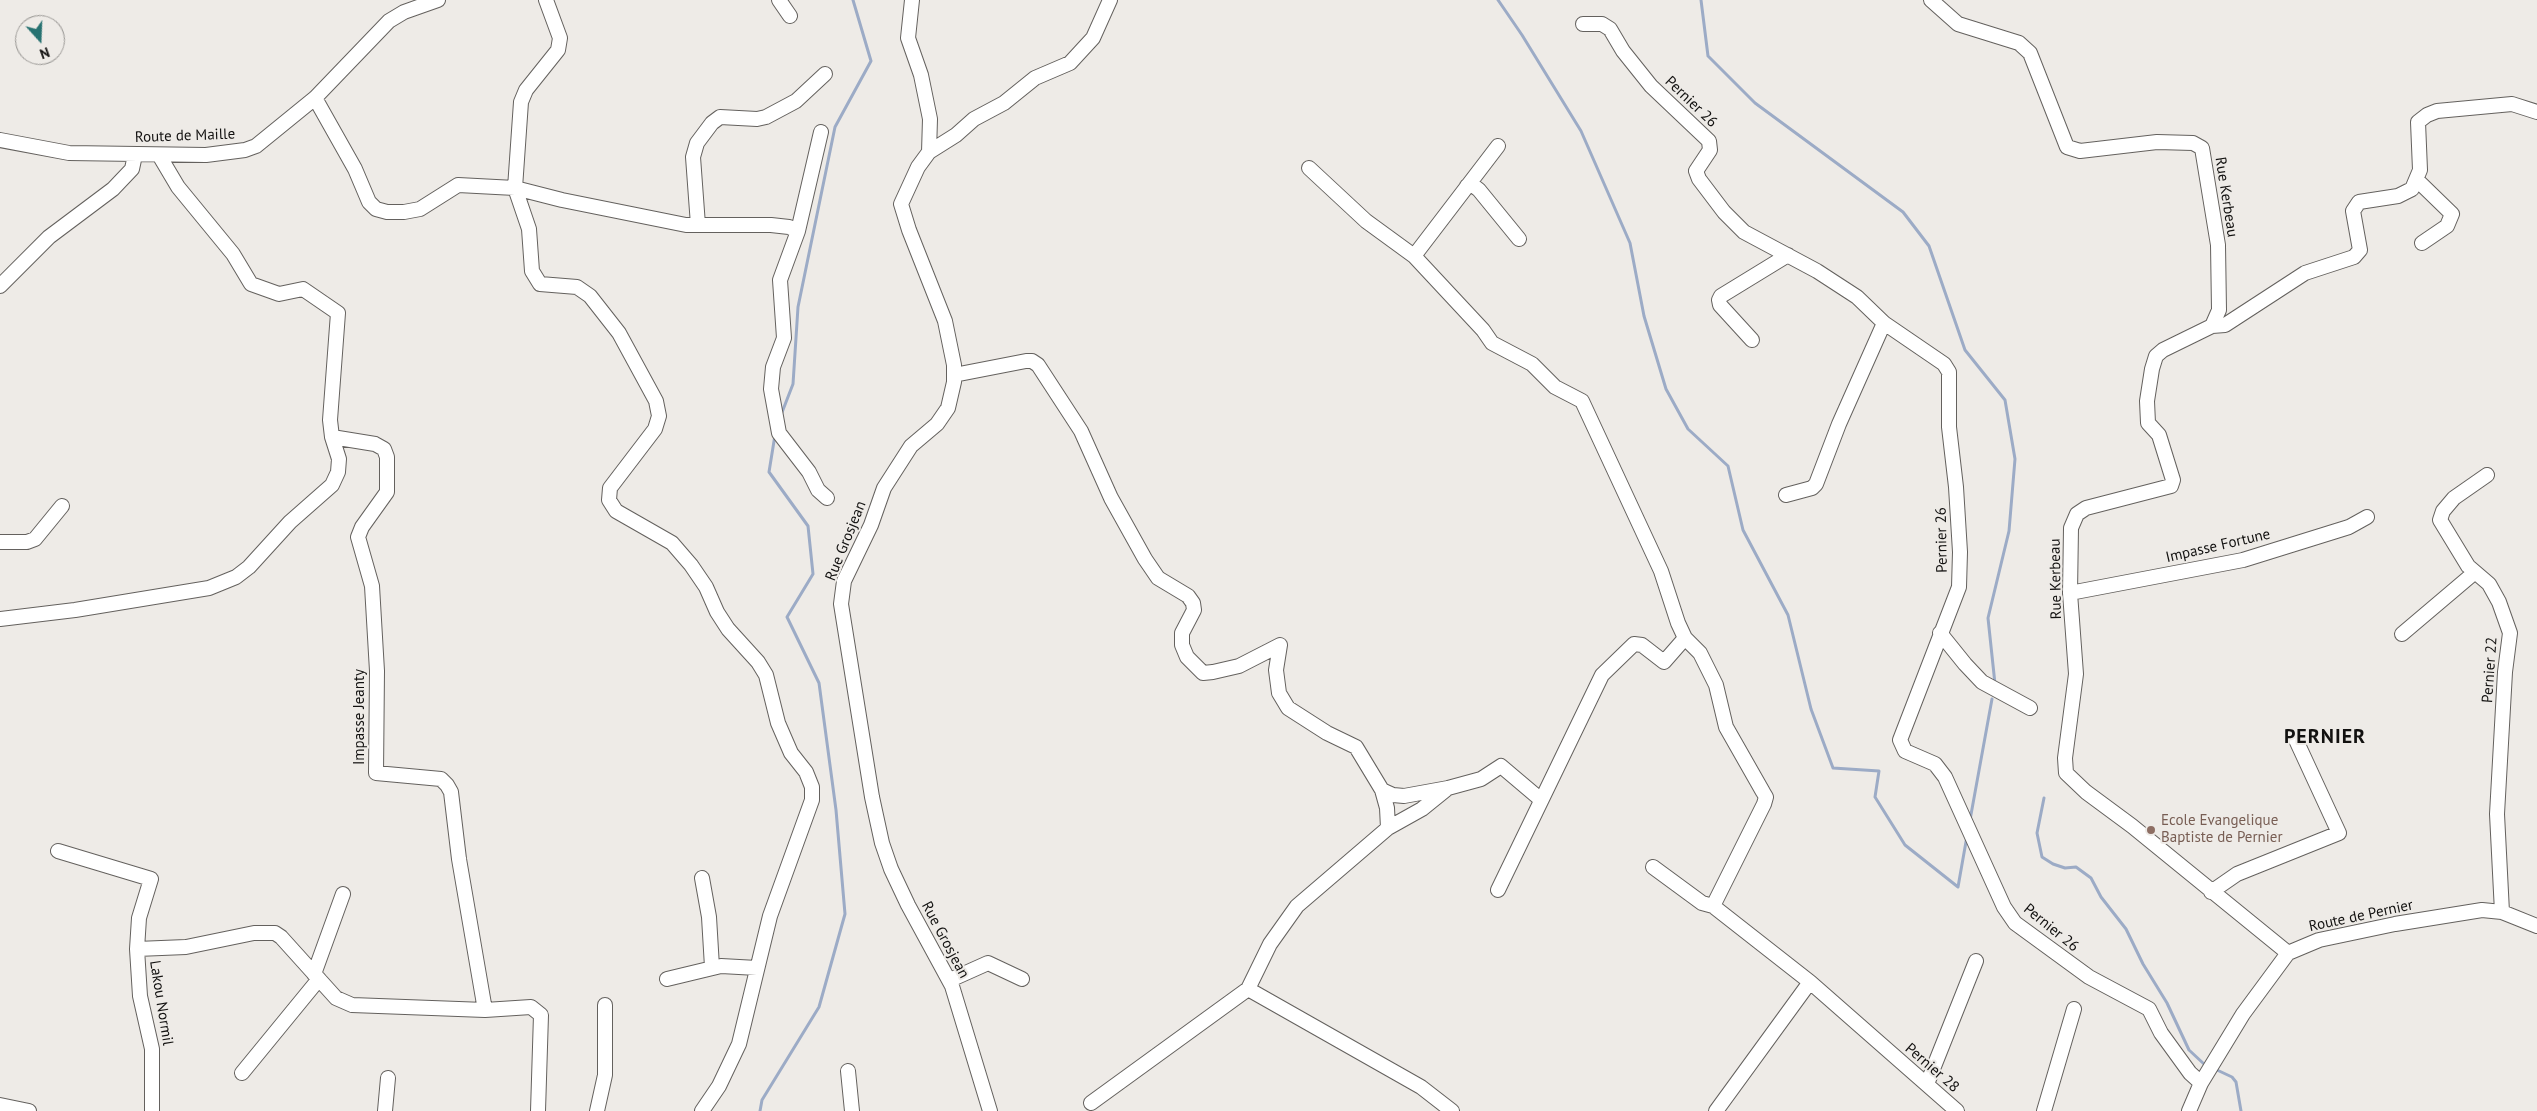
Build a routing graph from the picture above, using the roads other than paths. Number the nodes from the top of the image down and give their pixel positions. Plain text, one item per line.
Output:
1 (438, 0) edge
2 (546, 0) edge
3 (779, 0) edge
4 (912, 0) edge
5 (1110, 0) edge
6 (1930, 0) edge
7 (790, 16) dead end
8 (1583, 24) dead end
9 (825, 74) dead end
10 (315, 98) junction
11 (2537, 112) edge
12 (821, 132) dead end
13 (0, 140) edge
14 (1498, 146) dead end
15 (929, 152) junction
16 (135, 155) junction
17 (159, 155) junction
18 (1309, 168) dead end
19 (2417, 180) junction
20 (1467, 186) junction
21 (515, 188) junction
22 (698, 225) junction
23 (798, 231) junction
24 (1519, 239) dead end
25 (2422, 243) dead end
26 (1788, 255) junction
27 (1414, 256) junction
28 (0, 286) edge
29 (1884, 323) junction
30 (2212, 326) junction
31 (1752, 340) dead end
32 (954, 375) junction
33 (332, 437) junction
34 (2487, 475) dead end
35 (1786, 495) dead end
36 (828, 498) dead end
37 (62, 506) dead end
38 (2367, 517) dead end
39 (0, 542) edge
40 (2474, 573) junction
41 (2070, 593) junction
42 (0, 619) edge
43 (1940, 633) junction
44 (2402, 634) dead end
45 (1685, 638) junction
46 (2030, 708) dead end
47 (2296, 740) dead end
48 (1448, 788) junction
49 (1382, 790) junction
50 (1540, 799) junction
51 (1388, 828) junction
52 (58, 851) dead end
53 (1653, 867) dead end
54 (702, 878) dead end
55 (1498, 890) dead end
56 (2211, 892) junction
57 (343, 894) dead end
58 (1713, 906) junction
59 (2502, 912) junction
60 (2537, 926) edge
61 (137, 949) junction
62 (2288, 953) junction
63 (1976, 961) dead end
64 (712, 967) junction
65 (757, 968) junction
66 (317, 976) junction
67 (667, 979) dead end
68 (1022, 979) dead end
69 (950, 980) junction
70 (1810, 982) junction
71 (1248, 989) junction
72 (605, 1005) dead end
73 (2074, 1009) dead end
74 (486, 1010) junction
75 (848, 1070) dead end
76 (242, 1074) dead end
77 (388, 1078) dead end
78 (2201, 1083) junction
79 (1927, 1084) junction
80 (1091, 1103) dead end
81 (0, 1105) edge
82 (29, 1111) edge
83 (152, 1111) edge
84 (385, 1111) edge
85 (538, 1111) edge
86 (597, 1111) edge
87 (702, 1111) edge
88 (852, 1111) edge
89 (990, 1111) edge
90 (1452, 1111) edge
91 (1716, 1111) edge
92 (1957, 1111) edge
93 (2044, 1111) edge
94 (2189, 1111) edge

1 - 10 street, Route de Maille
2 - 21 street
3 - 7 street
4 - 15 street
5 - 15 street
6 - 30 street, Rue Kerbeau
8 - 26 street, Pernier 26
9 - 22 street
10 - 17 street, Route de Maille
10 - 21 street
11 - 19 street
12 - 23 street
13 - 16 street, Route de Maille
14 - 20 street
15 - 32 street, Rue Grosjean
16 - 17 street, Route de Maille
16 - 28 street
17 - 33 street
18 - 27 street
19 - 25 street
19 - 30 street
20 - 24 street
20 - 27 street
21 - 22 street
21 - 65 street
22 - 23 street
23 - 36 street
26 - 29 street, Pernier 26
26 - 31 street
27 - 45 street
29 - 35 street
29 - 43 street, Pernier 26
30 - 41 street, Rue Kerbeau
32 - 49 street
32 - 69 street, Rue Grosjean
33 - 42 street
33 - 74 street, Impasse Jeanty
34 - 40 street, Pernier 22
37 - 39 street
38 - 41 street, Impasse Fortune
40 - 44 street
40 - 59 street, Pernier 22
41 - 56 street, Rue Kerbeau
43 - 46 street
43 - 78 street, Pernier 26
45 - 50 street
45 - 58 street
47 - 56 street
48 - 49 street
48 - 50 street
48 - 51 street
49 - 51 street
50 - 55 street
51 - 71 street
52 - 61 street, Lakou Normil
53 - 58 street, Pernier 28
54 - 64 street
56 - 62 street, Rue Kerbeau
57 - 66 street
58 - 70 street, Pernier 28
59 - 60 street, Route de Pernier
59 - 62 street, Route de Pernier
61 - 66 street
61 - 83 street, Lakou Normil
62 - 78 street
63 - 79 street
64 - 65 street
64 - 67 street
65 - 87 street
66 - 74 street
66 - 76 street
68 - 69 street
69 - 89 street, Rue Grosjean
70 - 79 street, Pernier 28
70 - 91 street
71 - 80 street
71 - 90 street
72 - 86 street
73 - 93 street
74 - 85 street
75 - 88 street
77 - 84 street
78 - 94 street
79 - 92 street, Pernier 28
81 - 82 street

